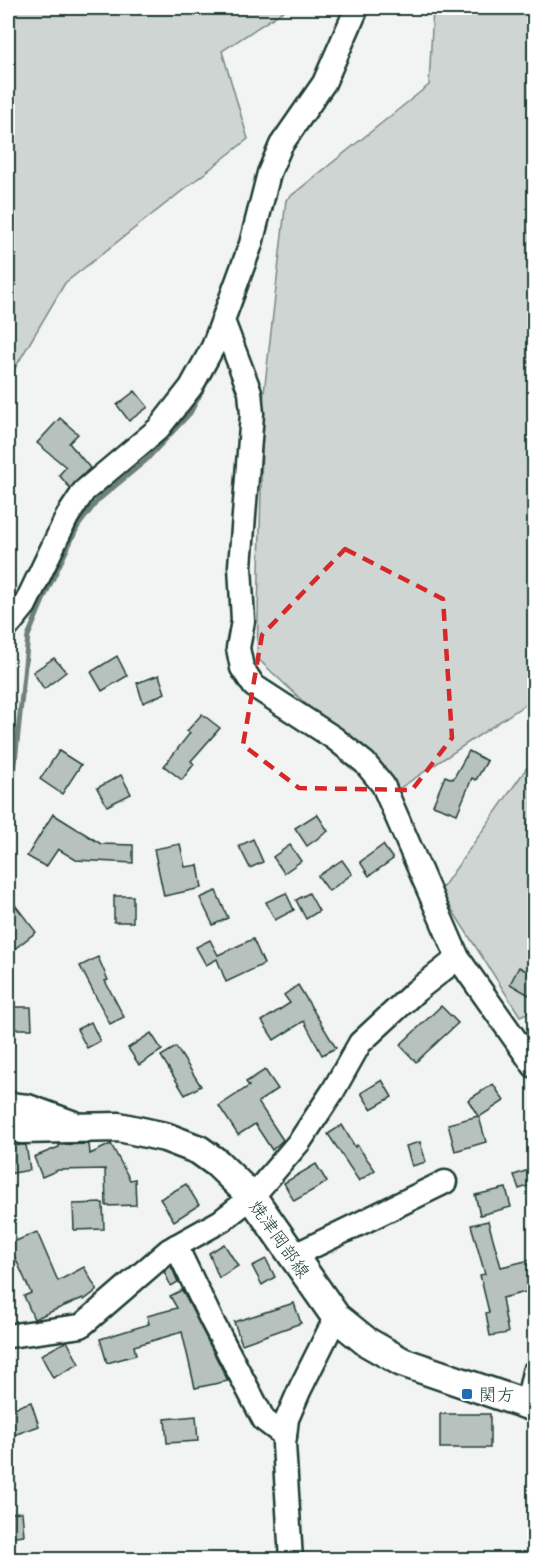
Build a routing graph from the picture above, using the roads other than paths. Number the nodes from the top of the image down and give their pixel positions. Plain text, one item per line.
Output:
1 (357, 8) edge
2 (223, 321) junction
3 (8, 626) edge
4 (458, 958) junction
5 (534, 1066) edge
6 (8, 1104) edge
7 (8, 1124) edge
8 (90, 1128) junction
9 (445, 1182) dead end
10 (252, 1197) junction
11 (176, 1246) junction
12 (293, 1256) junction
13 (336, 1317) junction
14 (8, 1335) edge
15 (534, 1372) edge
16 (531, 1406) edge
17 (285, 1436) junction
18 (291, 1560) edge

1 - 2 street
2 - 3 street
2 - 4 street
4 - 5 street
4 - 10 street
6 - 8 street
7 - 8 main road, 焼津岡部線
8 - 10 main road, 焼津岡部線
9 - 12 street
10 - 11 street
10 - 12 main road, 焼津岡部線
11 - 14 street
11 - 17 street
12 - 13 main road, 焼津岡部線
13 - 16 main road, 焼津岡部線
13 - 17 street
15 - 16 street
17 - 18 street

